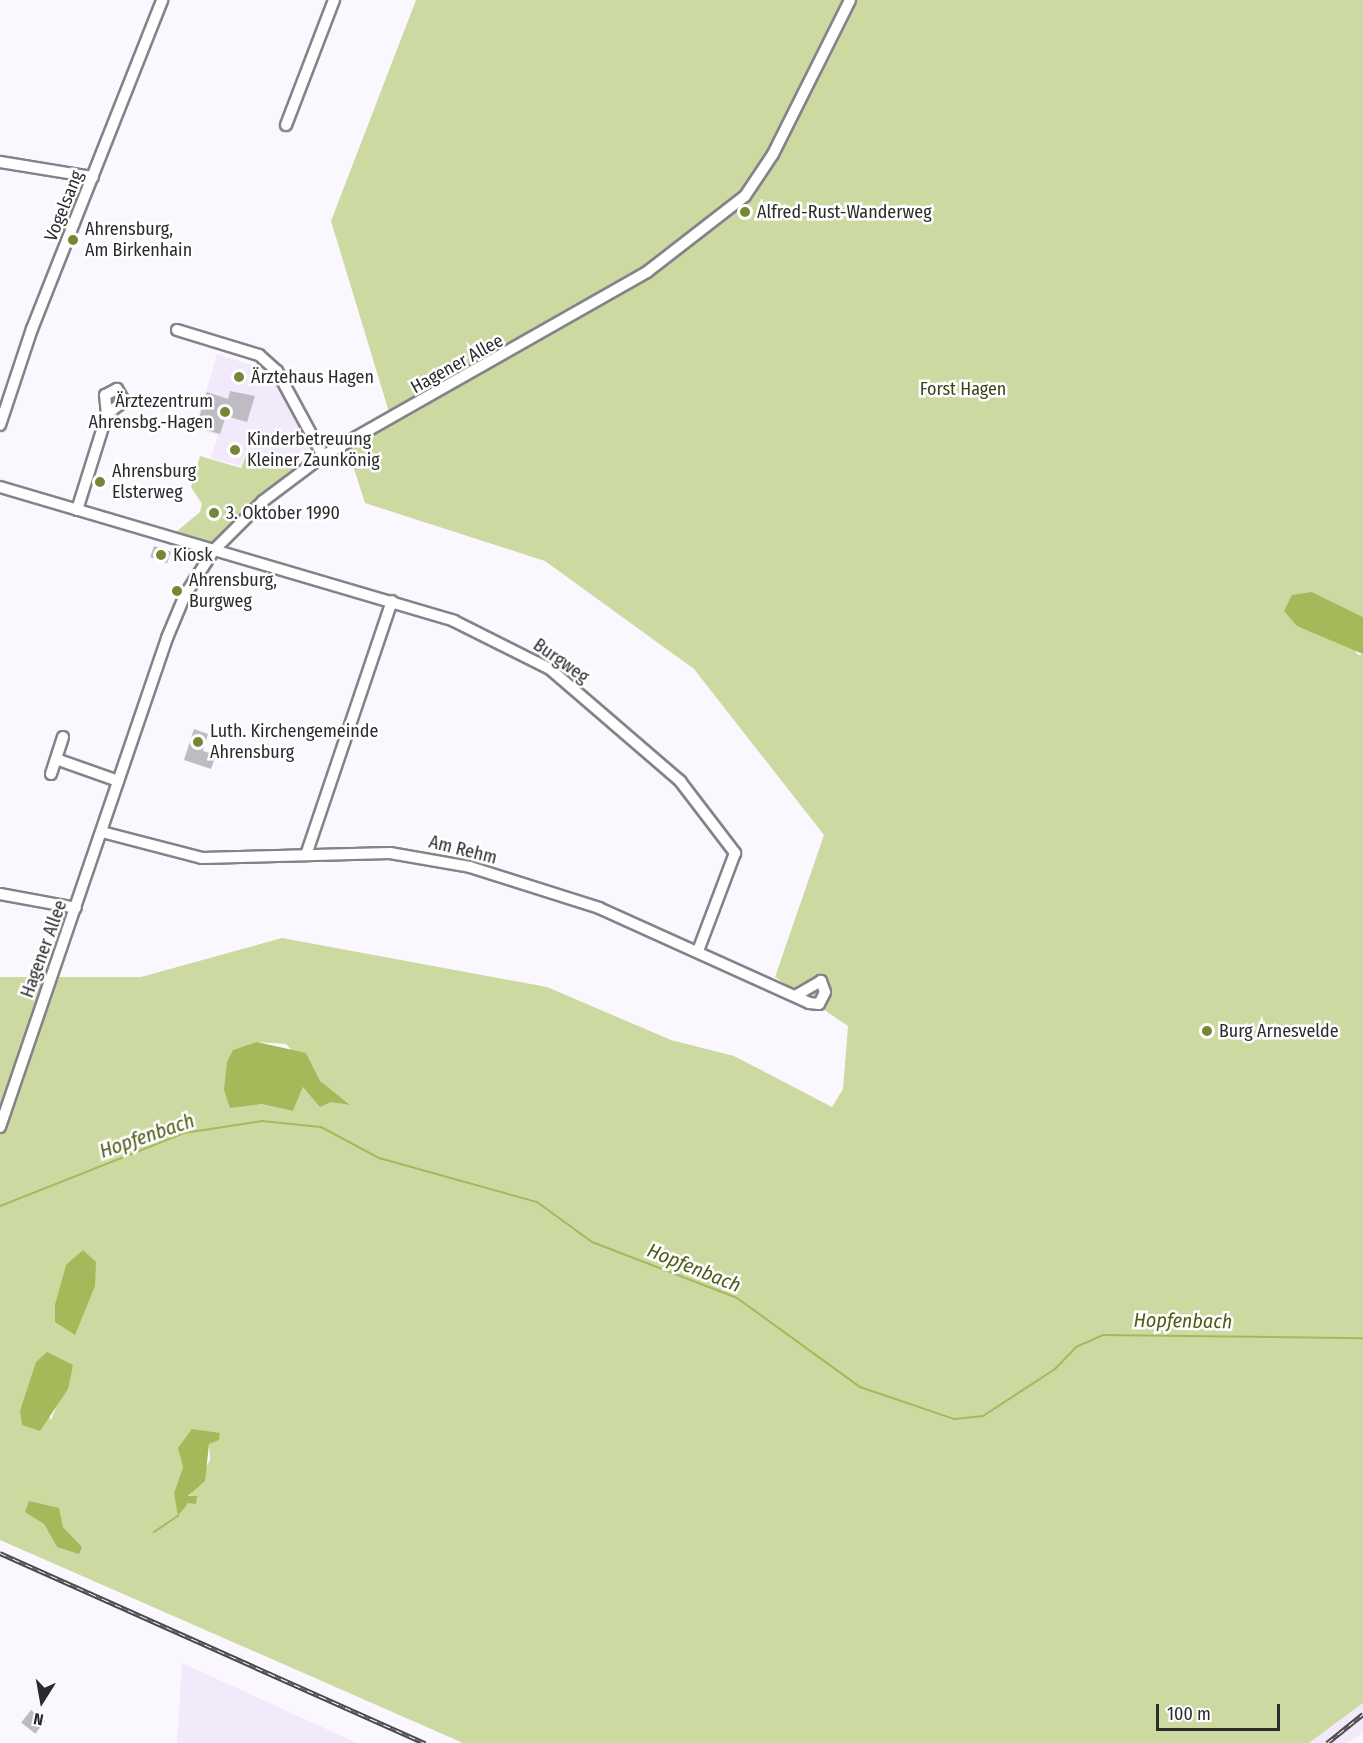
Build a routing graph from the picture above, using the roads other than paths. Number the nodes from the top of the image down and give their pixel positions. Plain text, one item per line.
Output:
1 (162, 0) edge
2 (334, 0) edge
3 (850, 0) edge
4 (286, 125) dead end
5 (0, 162) edge
6 (93, 177) junction
7 (177, 330) dead end
8 (107, 414) dead end
9 (0, 425) edge
10 (323, 456) junction
11 (0, 487) edge
12 (77, 510) junction
13 (214, 550) junction
14 (392, 601) junction
15 (63, 737) dead end
16 (56, 759) junction
17 (51, 774) dead end
18 (118, 781) junction
19 (102, 832) junction
20 (306, 855) junction
21 (0, 894) edge
22 (76, 908) junction
23 (698, 951) junction
24 (797, 995) dead end
25 (0, 1127) edge

1 - 6 street, Vogelsang
2 - 4 street
3 - 10 street, Hagener Allee
5 - 6 street
6 - 9 street, Vogelsang
7 - 10 street
8 - 12 street
10 - 13 street, Hagener Allee
11 - 12 street, Burgweg
12 - 13 street, Burgweg
13 - 14 street, Burgweg
13 - 18 street, Hagener Allee
14 - 20 street
14 - 23 street, Burgweg
15 - 16 street
16 - 17 street
16 - 18 street
18 - 19 street, Hagener Allee
19 - 20 street, Am Rehm
19 - 22 street, Hagener Allee
20 - 23 street, Am Rehm
21 - 22 street
22 - 25 street, Hagener Allee
23 - 24 street, Am Rehm

